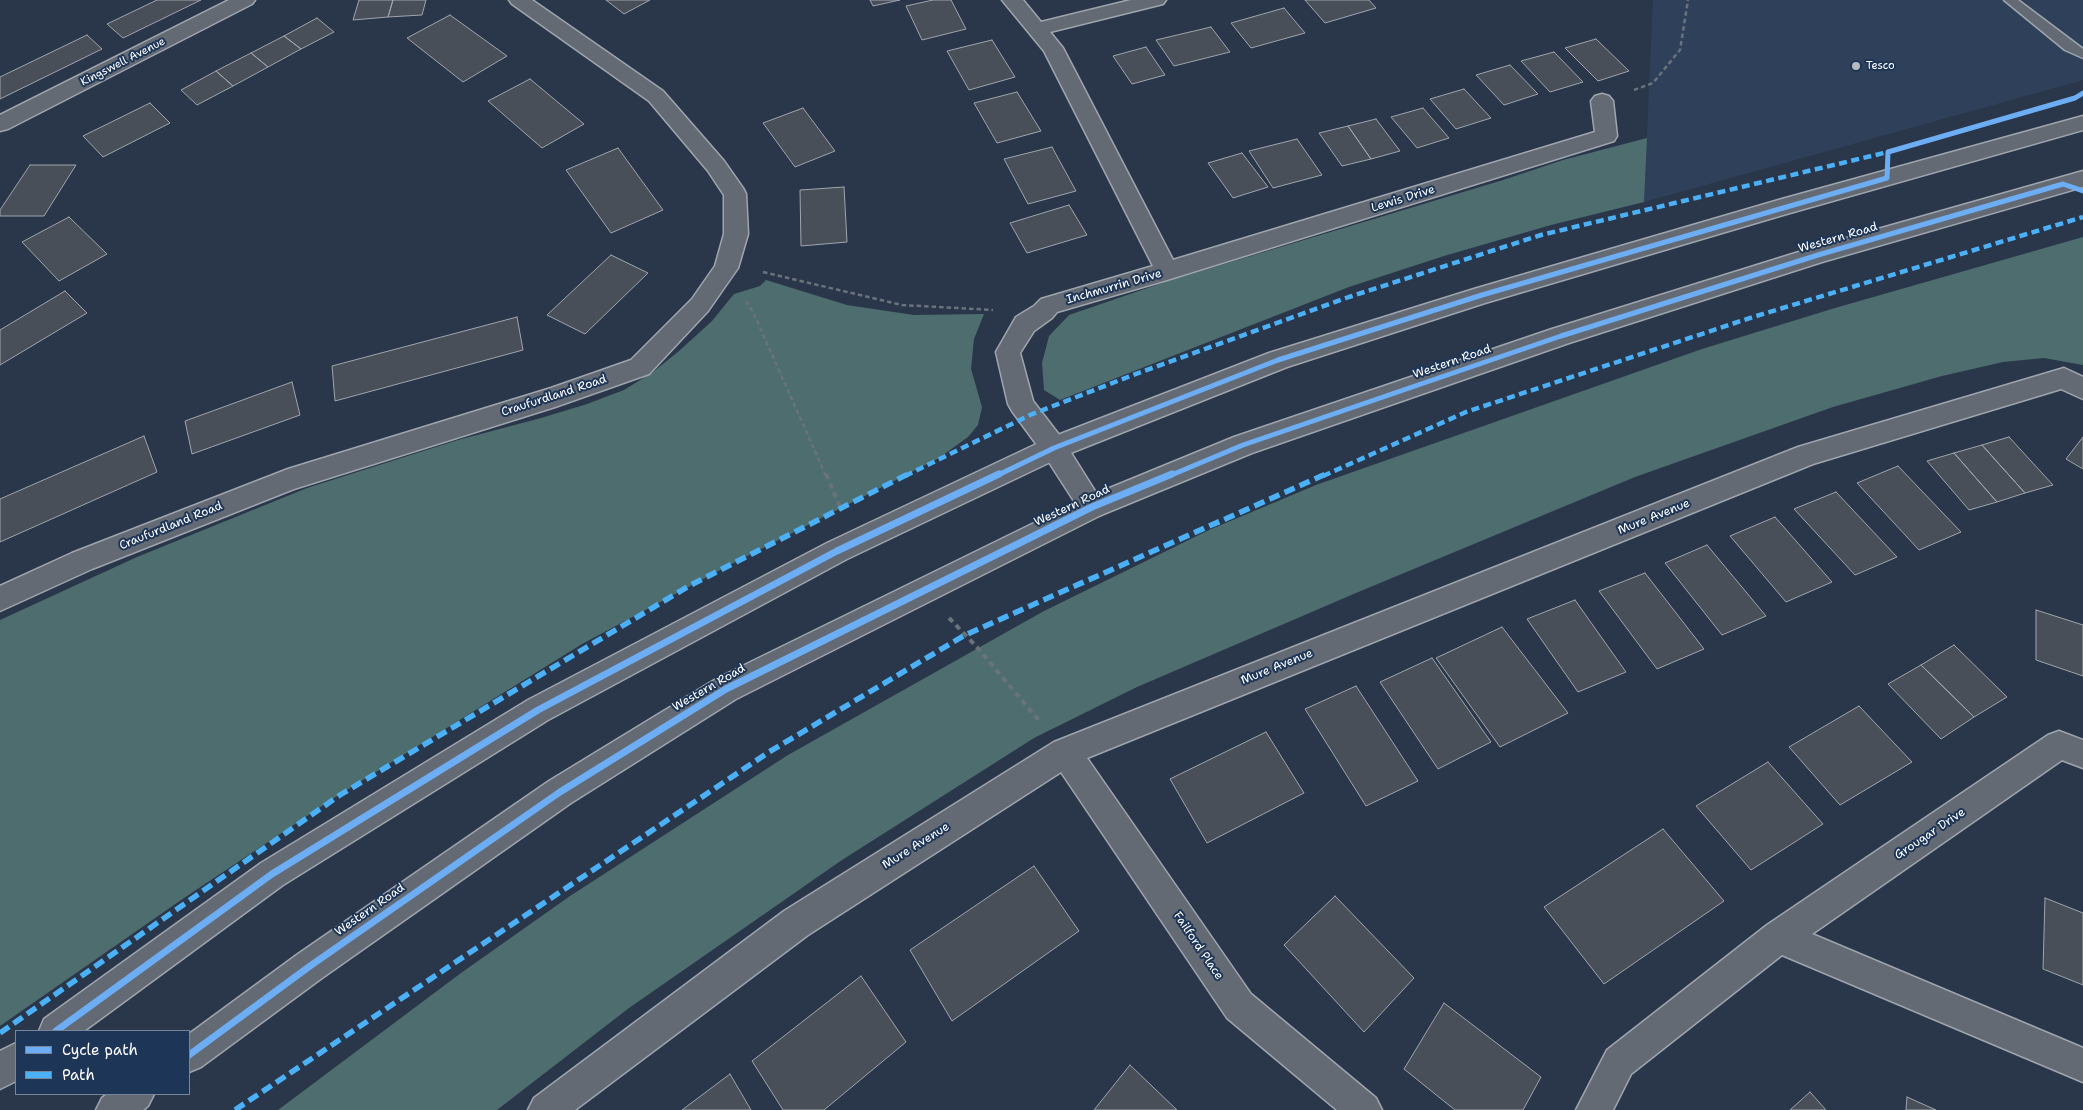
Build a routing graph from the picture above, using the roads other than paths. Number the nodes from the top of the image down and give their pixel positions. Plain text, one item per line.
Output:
1 (245, 0) edge
2 (519, 0) edge
3 (1012, 0) edge
4 (1156, 0) edge
5 (2010, 0) edge
6 (1037, 30) junction
7 (2083, 54) edge
8 (1602, 101) road end
9 (2083, 123) edge
10 (0, 124) edge
11 (2083, 179) edge
12 (1167, 271) junction
13 (2083, 389) edge
14 (1054, 448) junction
15 (1092, 507) junction
16 (0, 599) edge
17 (1066, 752) junction
18 (2083, 754) edge
19 (1780, 937) junction
20 (57, 1030) edge
21 (190, 1054) edge
22 (15, 1061) edge
23 (2083, 1065) edge
24 (0, 1072) edge
25 (135, 1095) edge
26 (114, 1110) edge
27 (546, 1110) edge
28 (1364, 1110) edge
29 (1594, 1110) edge

1 - 10 street, Kingswell Avenue
2 - 16 street, Craufurdland Road
3 - 6 street, Inchmurrin Drive
4 - 6 street
5 - 7 lane
6 - 12 street, Inchmurrin Drive
8 - 12 street, Lewis Drive
9 - 14 street
11 - 15 street, Western Road
12 - 14 street, Inchmurrin Drive
13 - 17 street, Mure Avenue
14 - 15 street, Inchmurrin Drive
14 - 20 street
15 - 21 street, Western Road
17 - 27 street, Mure Avenue
17 - 28 street, Failford Place
18 - 19 street, Grougar Drive
19 - 23 street
19 - 29 street, Grougar Drive
22 - 24 street
25 - 26 street

